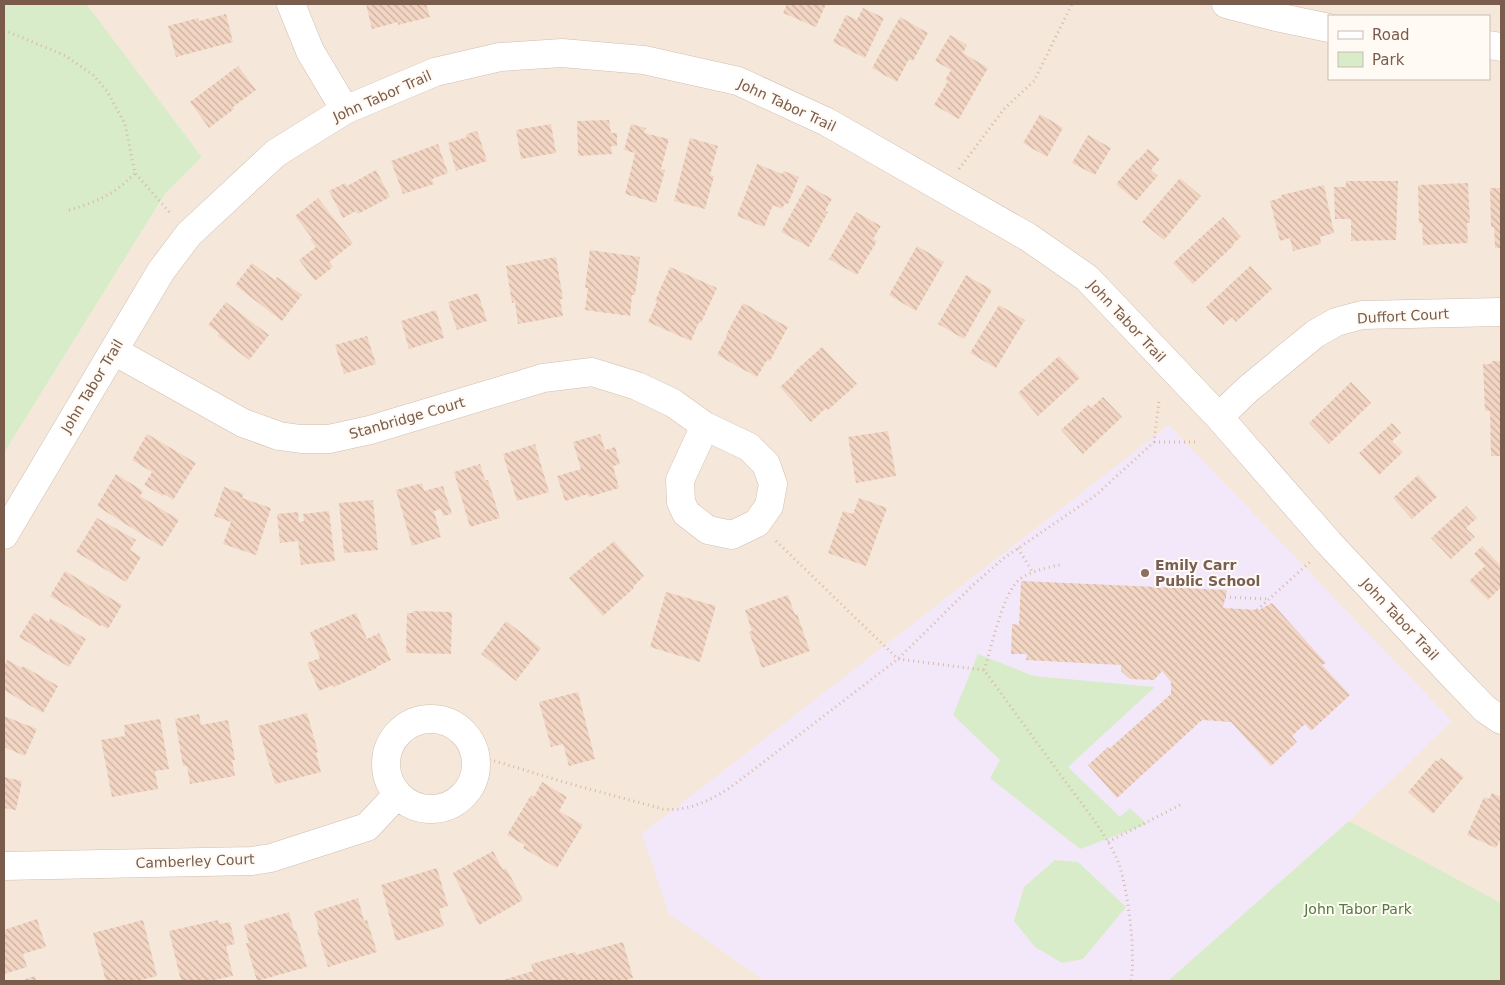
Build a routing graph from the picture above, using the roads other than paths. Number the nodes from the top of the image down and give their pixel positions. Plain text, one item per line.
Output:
1 (292, 4) edge
2 (1226, 4) edge
3 (1328, 28) edge
4 (345, 110) junction
5 (1501, 312) edge
6 (114, 351) junction
7 (1219, 417) junction
8 (705, 426) junction
9 (4, 535) edge
10 (1501, 720) edge
11 (397, 795) junction
12 (4, 866) edge

1 - 4 street
2 - 3 street
4 - 6 street, John Tabor Trail
4 - 7 street, John Tabor Trail
5 - 7 street, Duffort Court
6 - 8 street, Stanbridge Court
6 - 9 street, John Tabor Trail
7 - 10 street, John Tabor Trail
8 - 8 street, Stanbridge Court
11 - 11 street
11 - 12 street, Camberley Court

